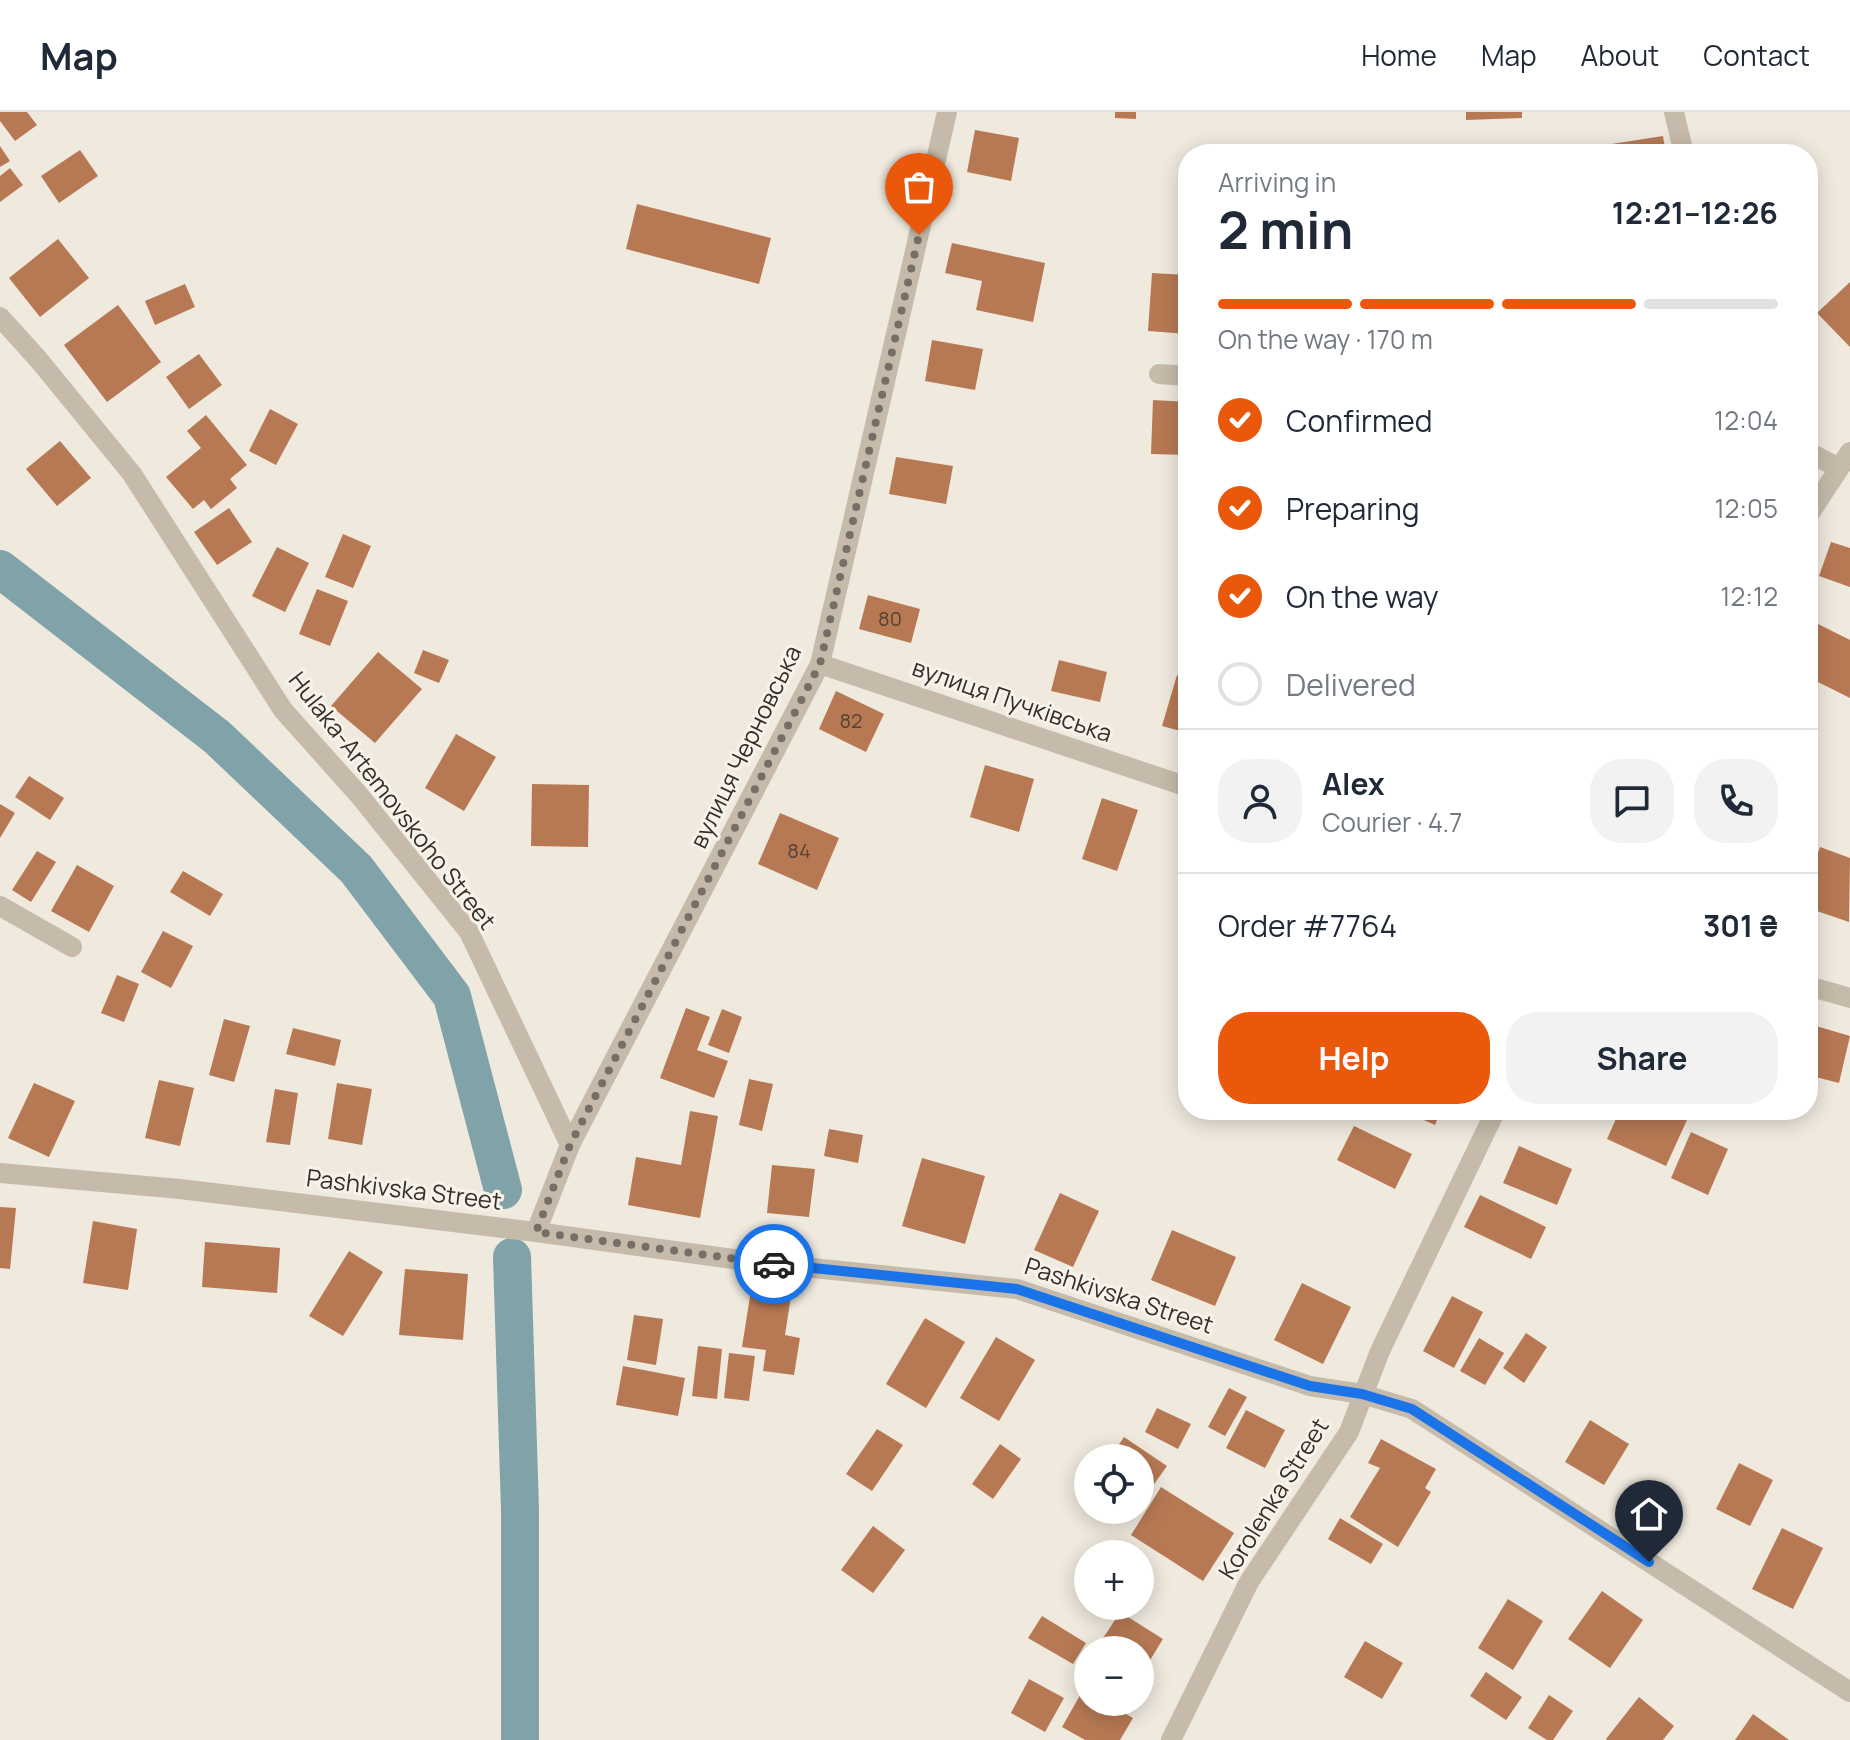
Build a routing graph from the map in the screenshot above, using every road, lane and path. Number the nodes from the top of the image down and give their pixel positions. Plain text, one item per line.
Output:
1 (947, 112) edge
2 (1674, 112) edge
3 (1682, 144) edge
4 (0, 317) edge
5 (1159, 374) dead end
6 (1178, 375) edge
7 (1818, 454) edge
8 (1844, 460) edge
9 (1818, 500) edge
10 (820, 664) junction
11 (1178, 784) edge
12 (0, 906) edge
13 (72, 947) dead end
14 (1818, 989) edge
15 (1850, 998) edge
16 (1491, 1120) edge
17 (570, 1145) junction
18 (0, 1173) edge
19 (536, 1232) junction
20 (1362, 1394) junction
21 (1850, 1692) edge
22 (1171, 1740) edge

1 - 10 street, вулиця Черновська
2 - 3 street
4 - 17 street, Hulaka-Artemovskoho Street
5 - 6 street
7 - 8 street
8 - 9 street
10 - 11 street, вулиця Пучківська
10 - 17 street, вулиця Черновська
12 - 13 street
14 - 15 street
16 - 20 street, Korolenka Street
17 - 19 street, вулиця Черновська
18 - 19 street, Pashkivska Street
19 - 20 street, Pashkivska Street
20 - 21 street, Pashkivska Street
20 - 22 street, Korolenka Street

